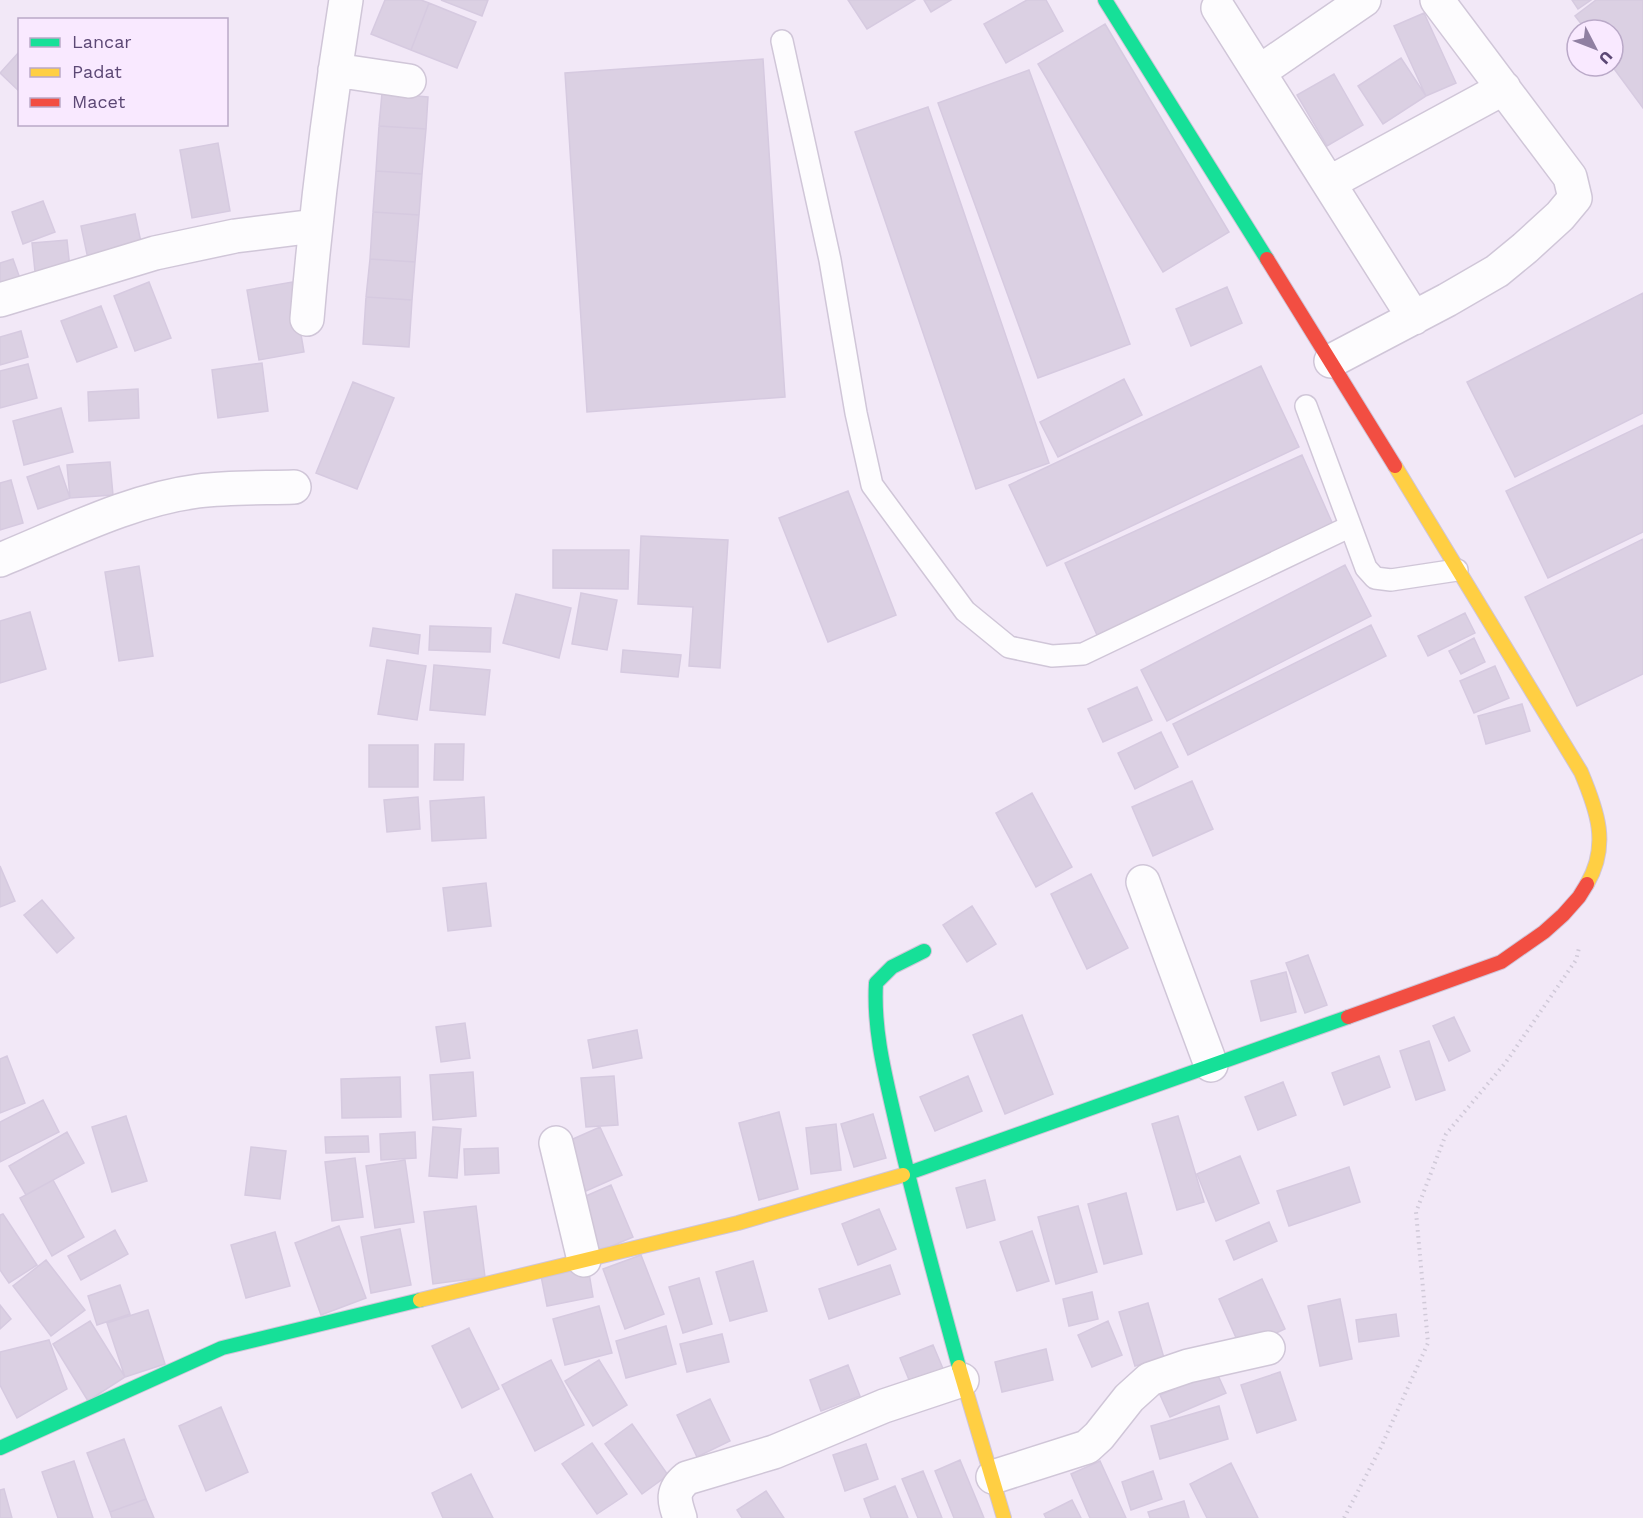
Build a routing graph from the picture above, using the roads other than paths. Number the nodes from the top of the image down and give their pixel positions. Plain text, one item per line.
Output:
1 (346, 0) edge
2 (1105, 0) edge
3 (1364, 0) edge
4 (1437, 0) edge
5 (1218, 8) dead end
6 (782, 41) dead end
7 (335, 70) junction
8 (1259, 72) junction
9 (409, 81) dead end
10 (1504, 88) junction
11 (1329, 183) junction
12 (315, 226) junction
13 (0, 300) edge
14 (1414, 318) junction
15 (307, 319) dead end
16 (1330, 361) junction
17 (1306, 406) dead end
18 (294, 487) dead end
19 (1349, 527) junction
20 (0, 560) edge
21 (1457, 570) junction
22 (1143, 882) dead end
23 (924, 951) dead end
24 (1211, 1065) junction
25 (556, 1143) dead end
26 (908, 1174) junction
27 (584, 1260) junction
28 (1268, 1348) dead end
29 (962, 1380) junction
30 (0, 1448) edge
31 (993, 1477) junction
32 (680, 1518) edge
33 (1004, 1518) edge

1 - 7 street
2 - 16 street
3 - 8 street
4 - 10 street
5 - 8 street
6 - 19 lane
7 - 9 street
7 - 12 street
8 - 11 street
10 - 11 street
10 - 14 street
11 - 14 street
12 - 13 street
12 - 15 street
14 - 16 street
16 - 21 street
17 - 19 lane
18 - 20 street
19 - 21 lane
21 - 24 street
22 - 24 street
23 - 26 street
24 - 26 street
25 - 27 street
26 - 27 street
26 - 29 street
27 - 30 street
28 - 31 street
29 - 31 street
29 - 32 street
31 - 33 street

